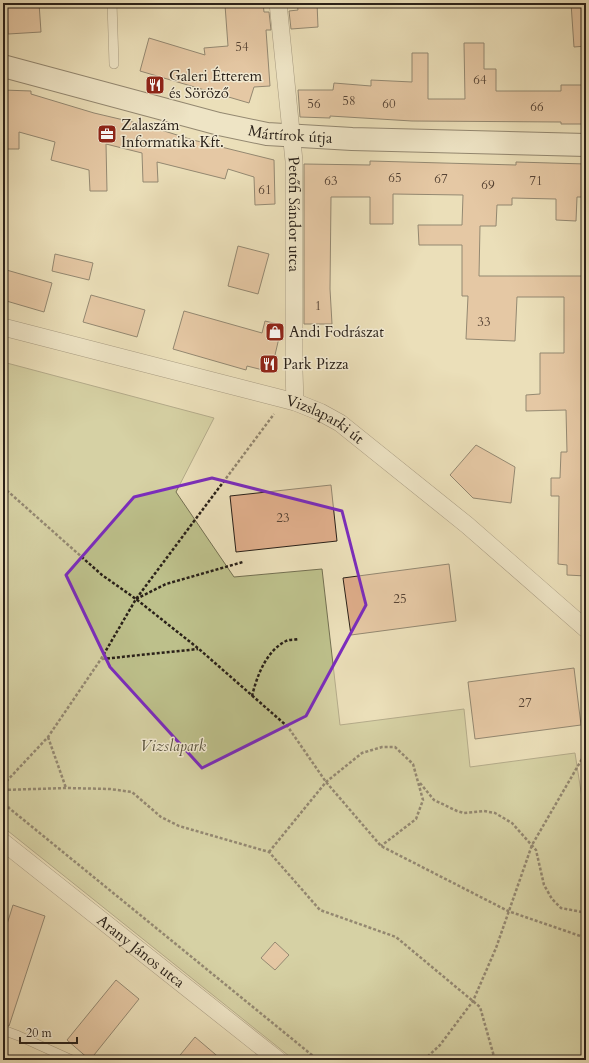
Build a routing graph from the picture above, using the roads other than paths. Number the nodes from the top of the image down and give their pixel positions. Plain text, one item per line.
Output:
1 (112, 3) edge
2 (278, 3) edge
3 (114, 64) dead end
4 (3, 66) edge
5 (292, 136) junction
6 (586, 145) edge
7 (3, 327) edge
8 (290, 400) junction
9 (586, 629) edge
10 (3, 842) edge
11 (3, 1030) edge
12 (72, 1060) edge
13 (278, 1060) edge

1 - 3 lane
2 - 5 street, Petőfi Sándor utca
4 - 5 street, Mártírok útja
5 - 6 street, Mártírok útja
5 - 8 street, Petőfi Sándor utca
7 - 8 street, Vizslaparki út
8 - 9 street, Vizslaparki út
10 - 13 street, Arany János utca
11 - 12 lane

